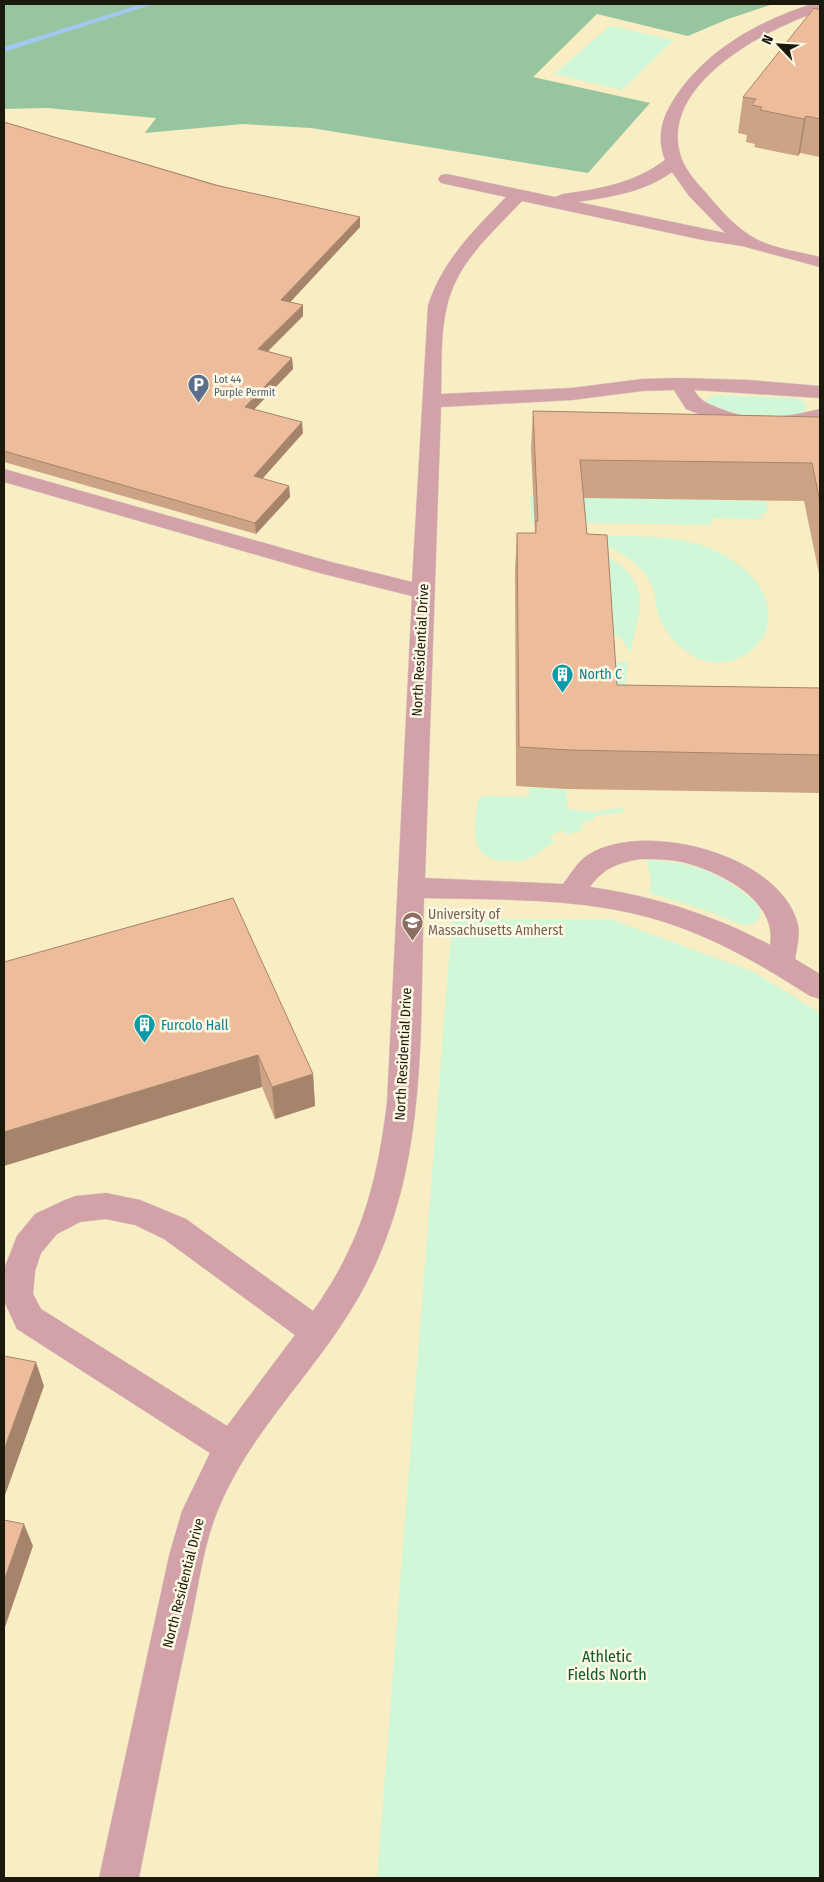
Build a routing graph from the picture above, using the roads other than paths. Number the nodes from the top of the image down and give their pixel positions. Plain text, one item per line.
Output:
1 (820, 6) edge
2 (674, 162) junction
3 (447, 179) dead end
4 (531, 198) junction
5 (748, 242) junction
6 (820, 262) edge
7 (680, 384) junction
8 (820, 392) edge
9 (431, 400) junction
10 (820, 415) edge
11 (4, 475) edge
12 (423, 592) junction
13 (410, 888) junction
14 (571, 894) junction
15 (780, 962) junction
16 (820, 988) edge
17 (316, 1332) junction
18 (232, 1448) junction
19 (119, 1878) edge

1 - 2 lane
2 - 4 lane
2 - 5 lane
3 - 4 lane
4 - 5 lane
4 - 9 lane, North Residential Drive
5 - 6 lane
7 - 8 lane
7 - 9 lane
7 - 10 lane
9 - 12 lane, North Residential Drive
11 - 12 lane
12 - 13 lane, North Residential Drive
13 - 14 lane
13 - 17 lane, North Residential Drive
14 - 15 lane
14 - 15 lane
15 - 16 lane
17 - 18 lane, North Residential Drive
17 - 18 lane
18 - 19 lane, North Residential Drive

